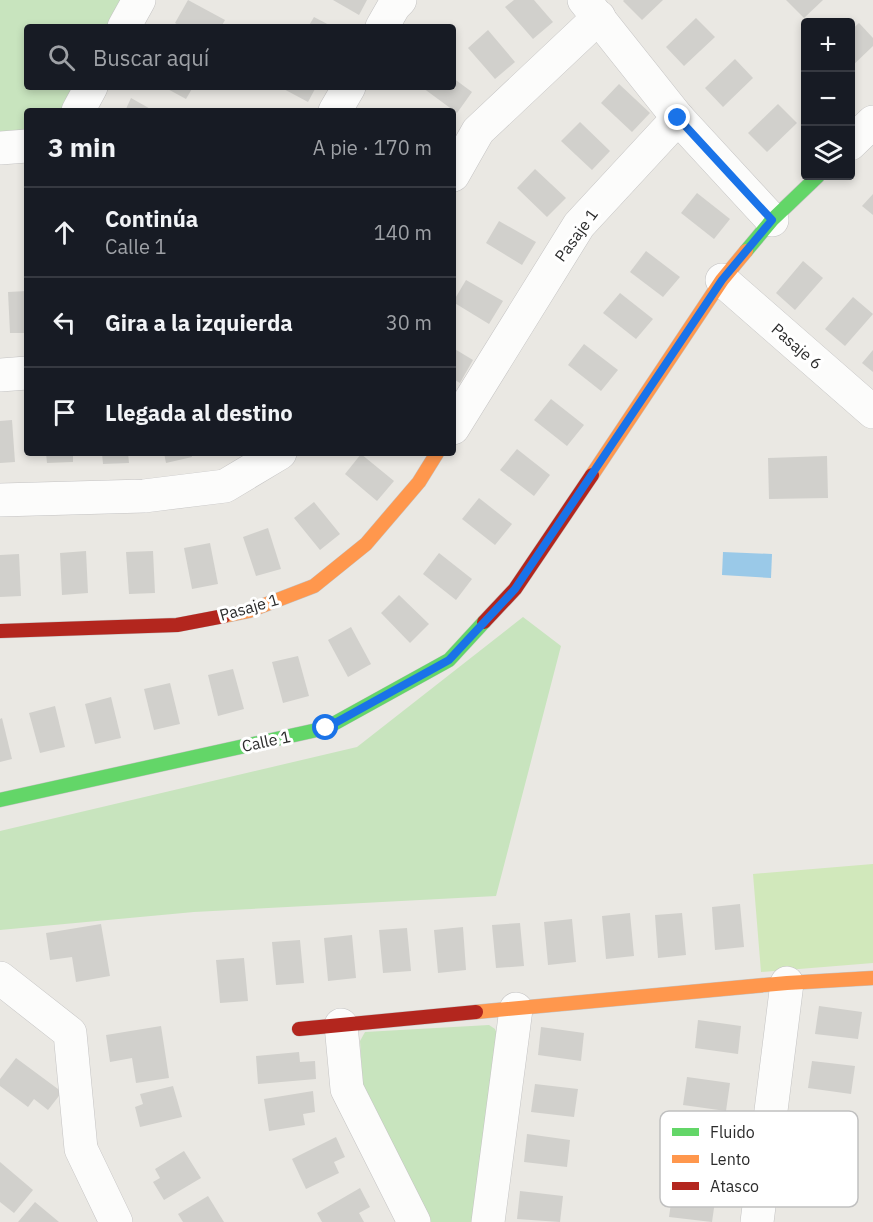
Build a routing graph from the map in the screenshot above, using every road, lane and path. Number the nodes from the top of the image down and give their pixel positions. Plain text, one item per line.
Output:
1 (139, 0) edge
2 (400, 0) edge
3 (592, 8) edge
4 (126, 24) edge
5 (384, 24) edge
6 (89, 90) edge
7 (347, 90) edge
8 (80, 108) edge
9 (337, 108) edge
10 (678, 118) junction
11 (873, 122) edge
12 (855, 139) edge
13 (24, 146) edge
14 (0, 148) edge
15 (456, 170) edge
16 (814, 180) edge
17 (772, 220) junction
18 (722, 280) junction
19 (24, 373) edge
20 (0, 375) edge
21 (873, 412) edge
22 (456, 423) edge
23 (275, 456) edge
24 (435, 456) edge
25 (0, 500) edge
26 (0, 631) edge
27 (0, 800) edge
28 (0, 978) edge
29 (873, 978) edge
30 (787, 983) junction
31 (516, 1009) junction
32 (341, 1025) junction
33 (299, 1029) dead end
34 (771, 1111) edge
35 (759, 1207) edge
36 (116, 1222) edge
37 (414, 1222) edge
38 (488, 1222) edge
39 (757, 1222) edge

1 - 4 street
2 - 5 street
3 - 10 street
3 - 15 street
6 - 8 street
7 - 9 street
10 - 17 street
10 - 22 street, Pasaje 1
11 - 12 street
13 - 14 street
16 - 17 street, Calle 1
17 - 18 street, Calle 1
18 - 21 street, Pasaje 6
18 - 27 street, Calle 1
19 - 20 street
23 - 25 street
24 - 26 street, Pasaje 1
28 - 36 street
29 - 30 street
30 - 31 street
30 - 34 street
31 - 32 street
31 - 38 street
32 - 33 street
32 - 37 street
35 - 39 street

